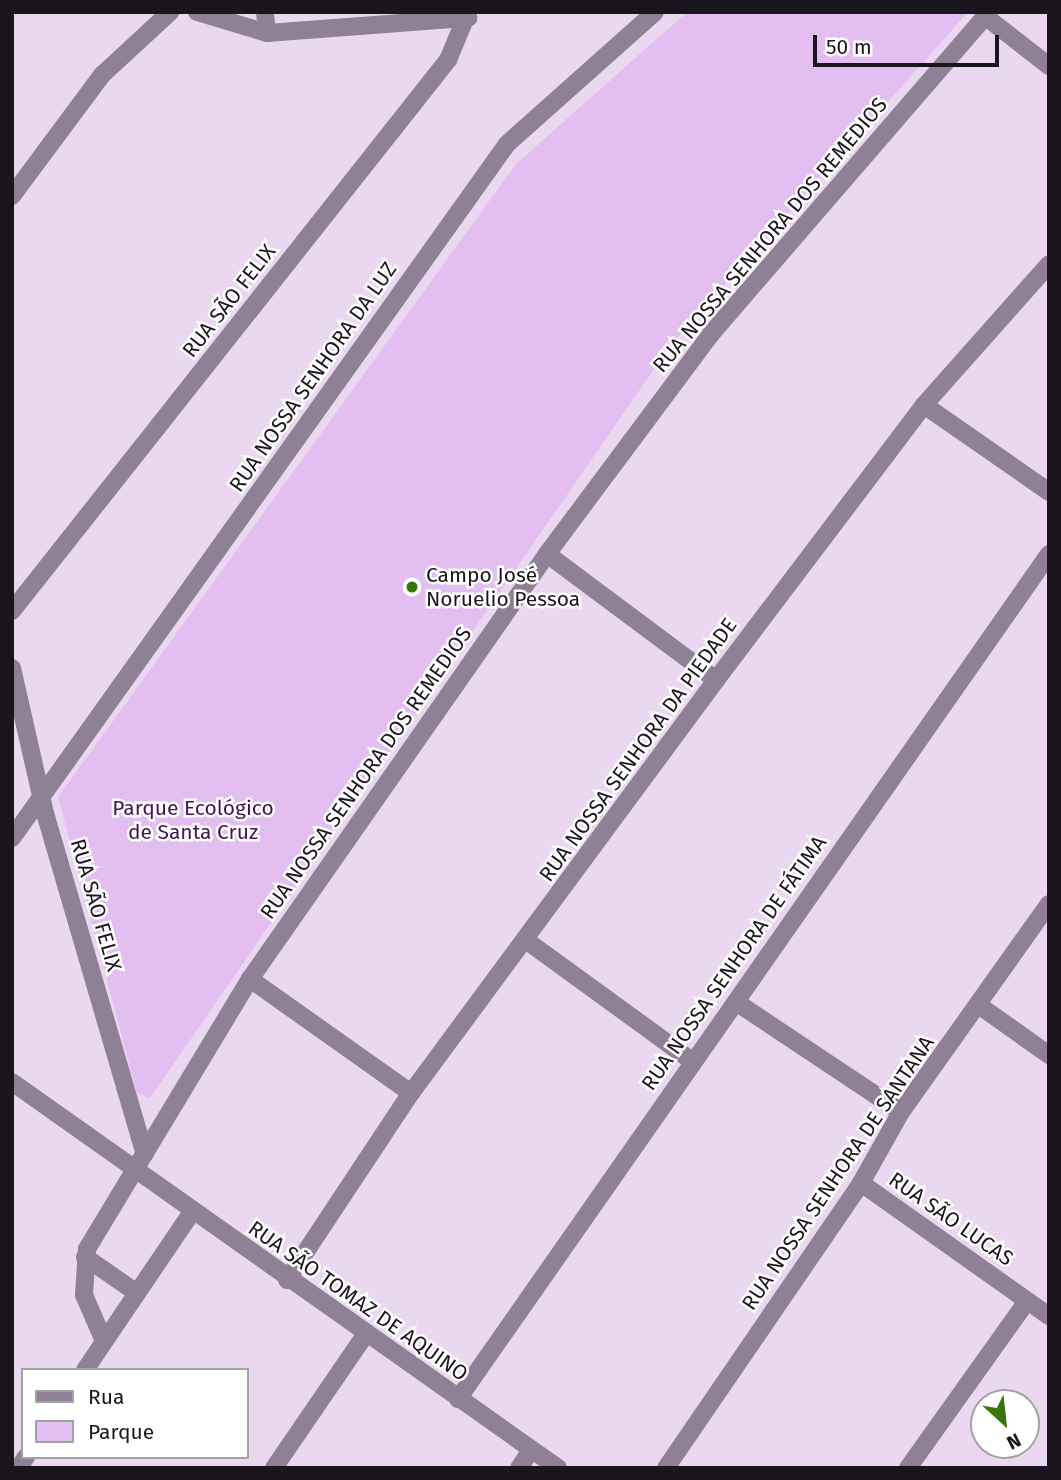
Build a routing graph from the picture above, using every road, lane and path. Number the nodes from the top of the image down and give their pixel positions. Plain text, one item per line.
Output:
1 (170, 12) edge
2 (197, 12) edge
3 (265, 12) edge
4 (655, 12) edge
5 (987, 14) edge
6 (468, 15) edge
7 (267, 33) junction
8 (1049, 66) edge
9 (12, 196) edge
10 (1049, 264) edge
11 (924, 405) junction
12 (1049, 492) edge
13 (547, 554) junction
14 (1049, 554) edge
15 (12, 611) edge
16 (12, 668) edge
17 (716, 680) junction
18 (42, 797) junction
19 (12, 838) edge
20 (1049, 904) edge
21 (527, 941) junction
22 (250, 979) junction
23 (736, 1002) junction
24 (980, 1006) junction
25 (1049, 1055) edge
26 (692, 1061) junction
27 (12, 1082) edge
28 (411, 1093) junction
29 (901, 1112) junction
30 (141, 1160) junction
31 (861, 1183) junction
32 (192, 1212) junction
33 (85, 1257) junction
34 (287, 1280) junction
35 (137, 1293) junction
36 (1027, 1301) junction
37 (1049, 1316) edge
38 (365, 1335) junction
39 (104, 1341) junction
40 (86, 1368) edge
41 (457, 1399) junction
42 (531, 1450) junction
43 (274, 1468) edge
44 (519, 1468) edge
45 (558, 1468) edge
46 (666, 1468) edge
47 (908, 1468) edge

1 - 9 street
2 - 7 street
3 - 7 street
4 - 18 street, RUA NOSSA SENHORA DA LUZ
5 - 8 street
5 - 13 street, RUA NOSSA SENHORA DOS REMEDIOS
6 - 7 street
6 - 15 street, RUA SÃO FELIX
10 - 11 street, RUA NOSSA SENHORA DA PIEDADE
11 - 12 street
11 - 17 street, RUA NOSSA SENHORA DA PIEDADE
13 - 17 street
13 - 22 street, RUA NOSSA SENHORA DOS REMEDIOS
14 - 23 street, RUA NOSSA SENHORA DE FÁTIMA
16 - 18 street, RUA SÃO FELIX
17 - 21 street, RUA NOSSA SENHORA DA PIEDADE
18 - 19 street, RUA NOSSA SENHORA DA LUZ
18 - 30 street, RUA SÃO FELIX
20 - 24 street, RUA NOSSA SENHORA DE SANTANA
21 - 26 street
21 - 28 street, RUA NOSSA SENHORA DA PIEDADE
22 - 28 street
22 - 30 street, RUA NOSSA SENHORA DOS REMEDIOS
23 - 26 street, RUA NOSSA SENHORA DE FÁTIMA
23 - 29 street
24 - 25 street
24 - 29 street, RUA NOSSA SENHORA DE SANTANA
26 - 41 street, RUA NOSSA SENHORA DE FÁTIMA
27 - 30 street, RUA SÃO TOMAZ DE AQUINO
28 - 34 street, RUA NOSSA SENHORA DA PIEDADE
29 - 31 street, RUA NOSSA SENHORA DE SANTANA
30 - 32 street, RUA SÃO TOMAZ DE AQUINO
30 - 33 street, RUA NOSSA SENHORA DOS REMEDIOS
31 - 36 street, RUA SÃO LUCAS
31 - 46 street, RUA NOSSA SENHORA DE SANTANA
32 - 34 street, RUA SÃO TOMAZ DE AQUINO
32 - 35 street
33 - 35 street
33 - 39 street, RUA NOSSA SENHORA DOS REMEDIOS
34 - 38 street, RUA SÃO TOMAZ DE AQUINO
35 - 39 street
36 - 37 street, RUA SÃO LUCAS
36 - 47 street
38 - 41 street, RUA SÃO TOMAZ DE AQUINO
38 - 43 street
39 - 40 street
41 - 42 street, RUA SÃO TOMAZ DE AQUINO
42 - 44 street
42 - 45 street, RUA SÃO TOMAZ DE AQUINO

